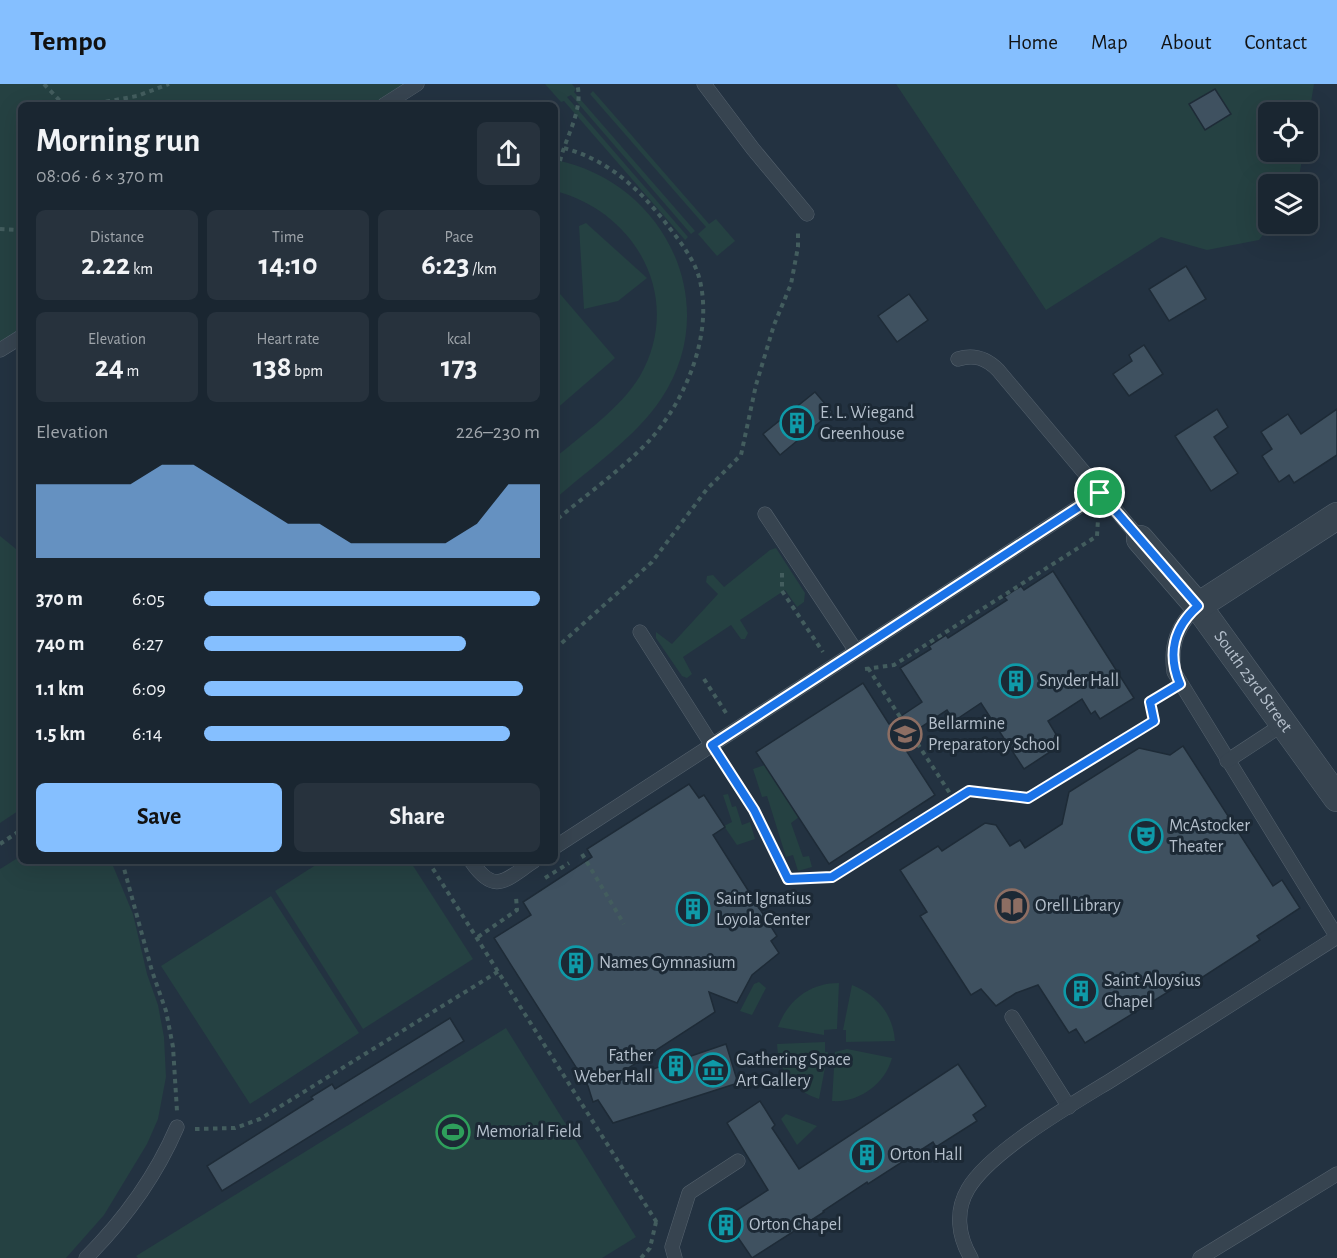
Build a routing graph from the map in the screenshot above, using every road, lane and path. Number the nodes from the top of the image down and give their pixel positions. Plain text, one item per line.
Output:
1 (44, 84) edge
2 (169, 84) edge
3 (417, 84) edge
4 (577, 84) edge
5 (704, 84) edge
6 (61, 102) edge
7 (104, 102) edge
8 (389, 102) edge
9 (558, 147) edge
10 (563, 148) junction
11 (560, 161) dead end
12 (798, 201) junction
13 (807, 214) dead end
14 (0, 229) edge
15 (18, 230) edge
16 (18, 339) edge
17 (0, 350) edge
18 (958, 359) dead end
19 (1100, 493) junction
20 (765, 514) dead end
21 (1337, 516) edge
22 (558, 519) edge
23 (1140, 539) joint
24 (783, 591) dead end
25 (1198, 606) junction
26 (640, 632) dead end
27 (558, 646) edge
28 (856, 651) junction
29 (833, 666) junction
30 (868, 668) junction
31 (860, 673) dead end
32 (704, 679) dead end
33 (1180, 684) junction
34 (1285, 723) junction
35 (736, 729) junction
36 (712, 745) junction
37 (731, 756) dead end
38 (723, 760) junction
39 (1227, 761) junction
40 (714, 766) dead end
41 (1337, 798) edge
42 (955, 801) junction
43 (18, 832) edge
44 (0, 844) edge
45 (558, 845) edge
46 (587, 845) dead end
47 (582, 854) junction
48 (123, 864) edge
49 (430, 864) edge
50 (473, 864) edge
51 (529, 864) edge
52 (543, 879) dead end
53 (524, 892) dead end
54 (624, 924) dead end
55 (478, 937) junction
56 (1337, 937) edge
57 (499, 971) junction
58 (1012, 1017) dead end
59 (1069, 1107) junction
60 (177, 1127) junction
61 (738, 1161) dead end
62 (1337, 1174) edge
63 (656, 1222) junction
64 (674, 1252) edge
65 (86, 1258) edge
66 (641, 1258) edge
67 (971, 1258) edge
68 (1200, 1258) edge

1 - 6 path
2 - 7 path
3 - 8 lane
4 - 10 path
5 - 12 lane
9 - 10 path
10 - 11 path
10 - 22 path
12 - 13 lane
12 - 27 path
14 - 15 path
16 - 17 lane
18 - 19 lane
19 - 23 lane
19 - 28 lane
19 - 30 path
20 - 28 lane
21 - 25 street
23 - 25 street, South 23rd Street
24 - 29 path
25 - 33 lane
25 - 34 street, South 23rd Street
26 - 36 lane
28 - 29 lane
28 - 30 path
29 - 35 lane
30 - 31 path
30 - 42 path
32 - 35 path
33 - 39 lane
33 - 42 path
34 - 39 lane
34 - 41 street, South 23rd Street
35 - 36 lane
36 - 38 path
36 - 45 lane
37 - 38 path
38 - 40 path
38 - 42 path
39 - 56 lane
43 - 44 path
46 - 47 path
47 - 52 path
47 - 54 path
48 - 60 path
49 - 55 path
50 - 51 lane
53 - 55 path
55 - 57 path
56 - 59 lane
57 - 60 path
57 - 63 path
58 - 59 lane
59 - 67 lane
60 - 65 lane
61 - 64 lane
62 - 68 lane
63 - 64 path
63 - 66 path

